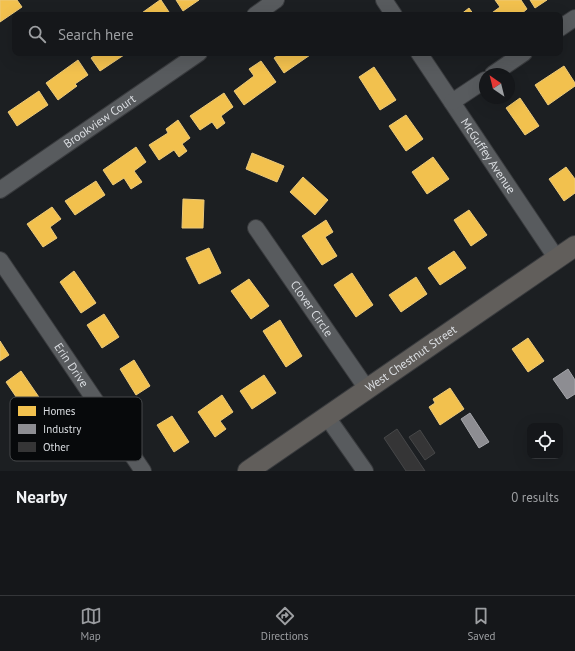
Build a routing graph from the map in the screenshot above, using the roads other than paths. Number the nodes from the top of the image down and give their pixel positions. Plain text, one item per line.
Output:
1 (276, 0) edge
2 (384, 0) edge
3 (259, 12) edge
4 (392, 12) edge
5 (575, 18) edge
6 (563, 26) edge
7 (195, 56) edge
8 (421, 56) edge
9 (520, 56) edge
10 (502, 68) edge
11 (479, 84) edge
12 (452, 102) junction
13 (0, 190) edge
14 (256, 228) dead end
15 (575, 246) edge
16 (557, 259) junction
17 (0, 260) edge
18 (367, 389) junction
19 (92, 397) edge
20 (327, 417) junction
21 (135, 461) edge
22 (142, 471) edge
23 (248, 471) edge
24 (365, 471) edge

1 - 3 street
2 - 4 street
5 - 6 street
7 - 13 street, Brookview Court
8 - 12 street, McGuffey Avenue
9 - 10 street
11 - 12 street
12 - 16 street, McGuffey Avenue
14 - 18 street, Clover Circle
15 - 16 main road, West Chestnut Street
16 - 18 main road, West Chestnut Street
17 - 19 street, Erin Drive
18 - 20 main road, West Chestnut Street
20 - 23 main road, West Chestnut Street
20 - 24 street
21 - 22 street, Erin Drive

